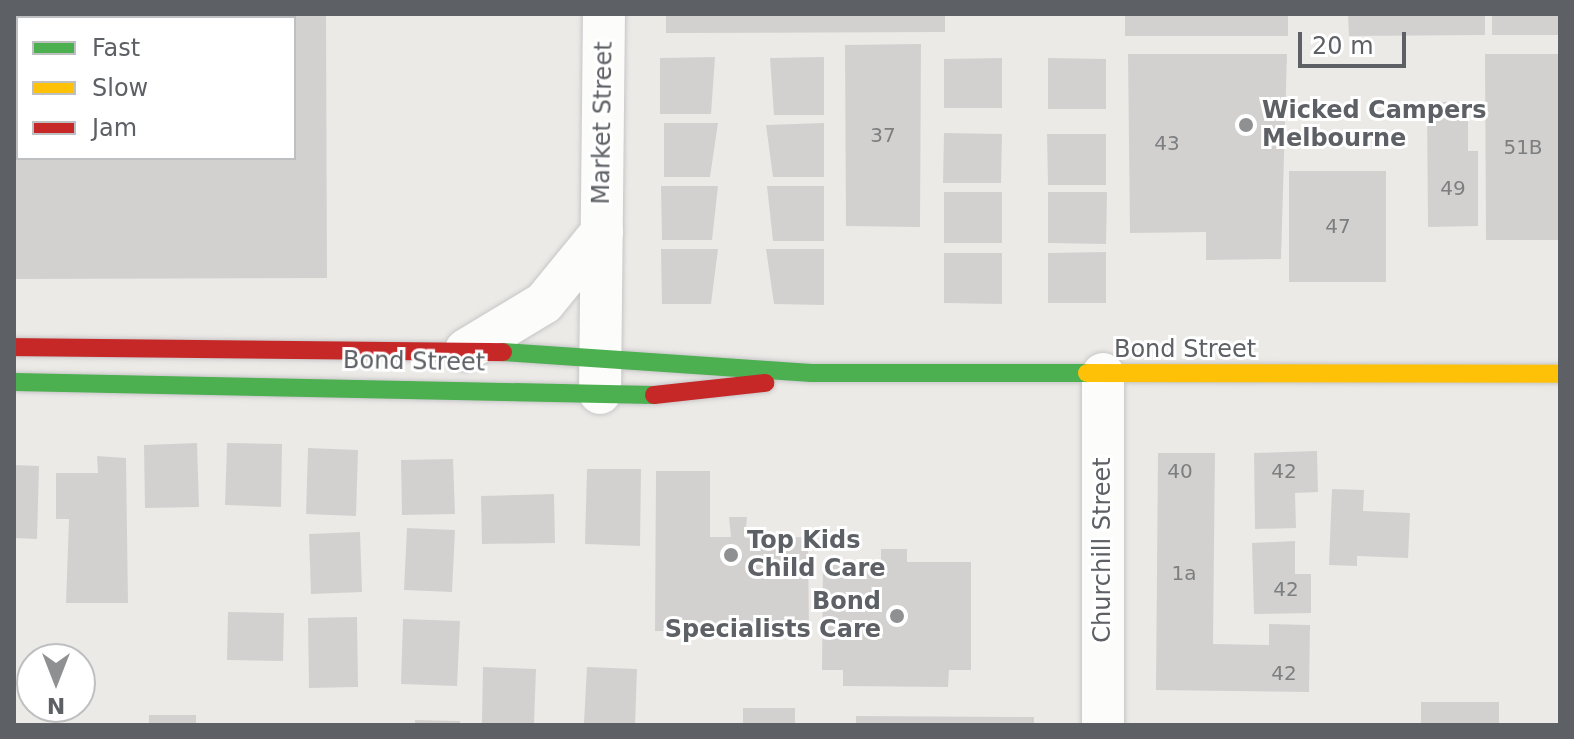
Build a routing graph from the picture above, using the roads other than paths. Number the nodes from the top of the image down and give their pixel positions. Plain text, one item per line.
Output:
1 (604, 14) edge
2 (602, 232) junction
3 (14, 347) edge
4 (466, 350) junction
5 (811, 373) junction
6 (1103, 374) junction
7 (1560, 374) edge
8 (600, 375) junction
9 (14, 382) edge
10 (1103, 725) edge

1 - 2 street, Market Street
2 - 4 street, Market Street
2 - 8 street, Market Street
3 - 4 street, Bond Street
4 - 8 street, Bond Street
5 - 6 street, Bond Street
5 - 8 street, Bond Street
5 - 8 street, Bond Street
6 - 7 street, Bond Street
6 - 10 street, Churchill Street
8 - 9 street, Bond Street

